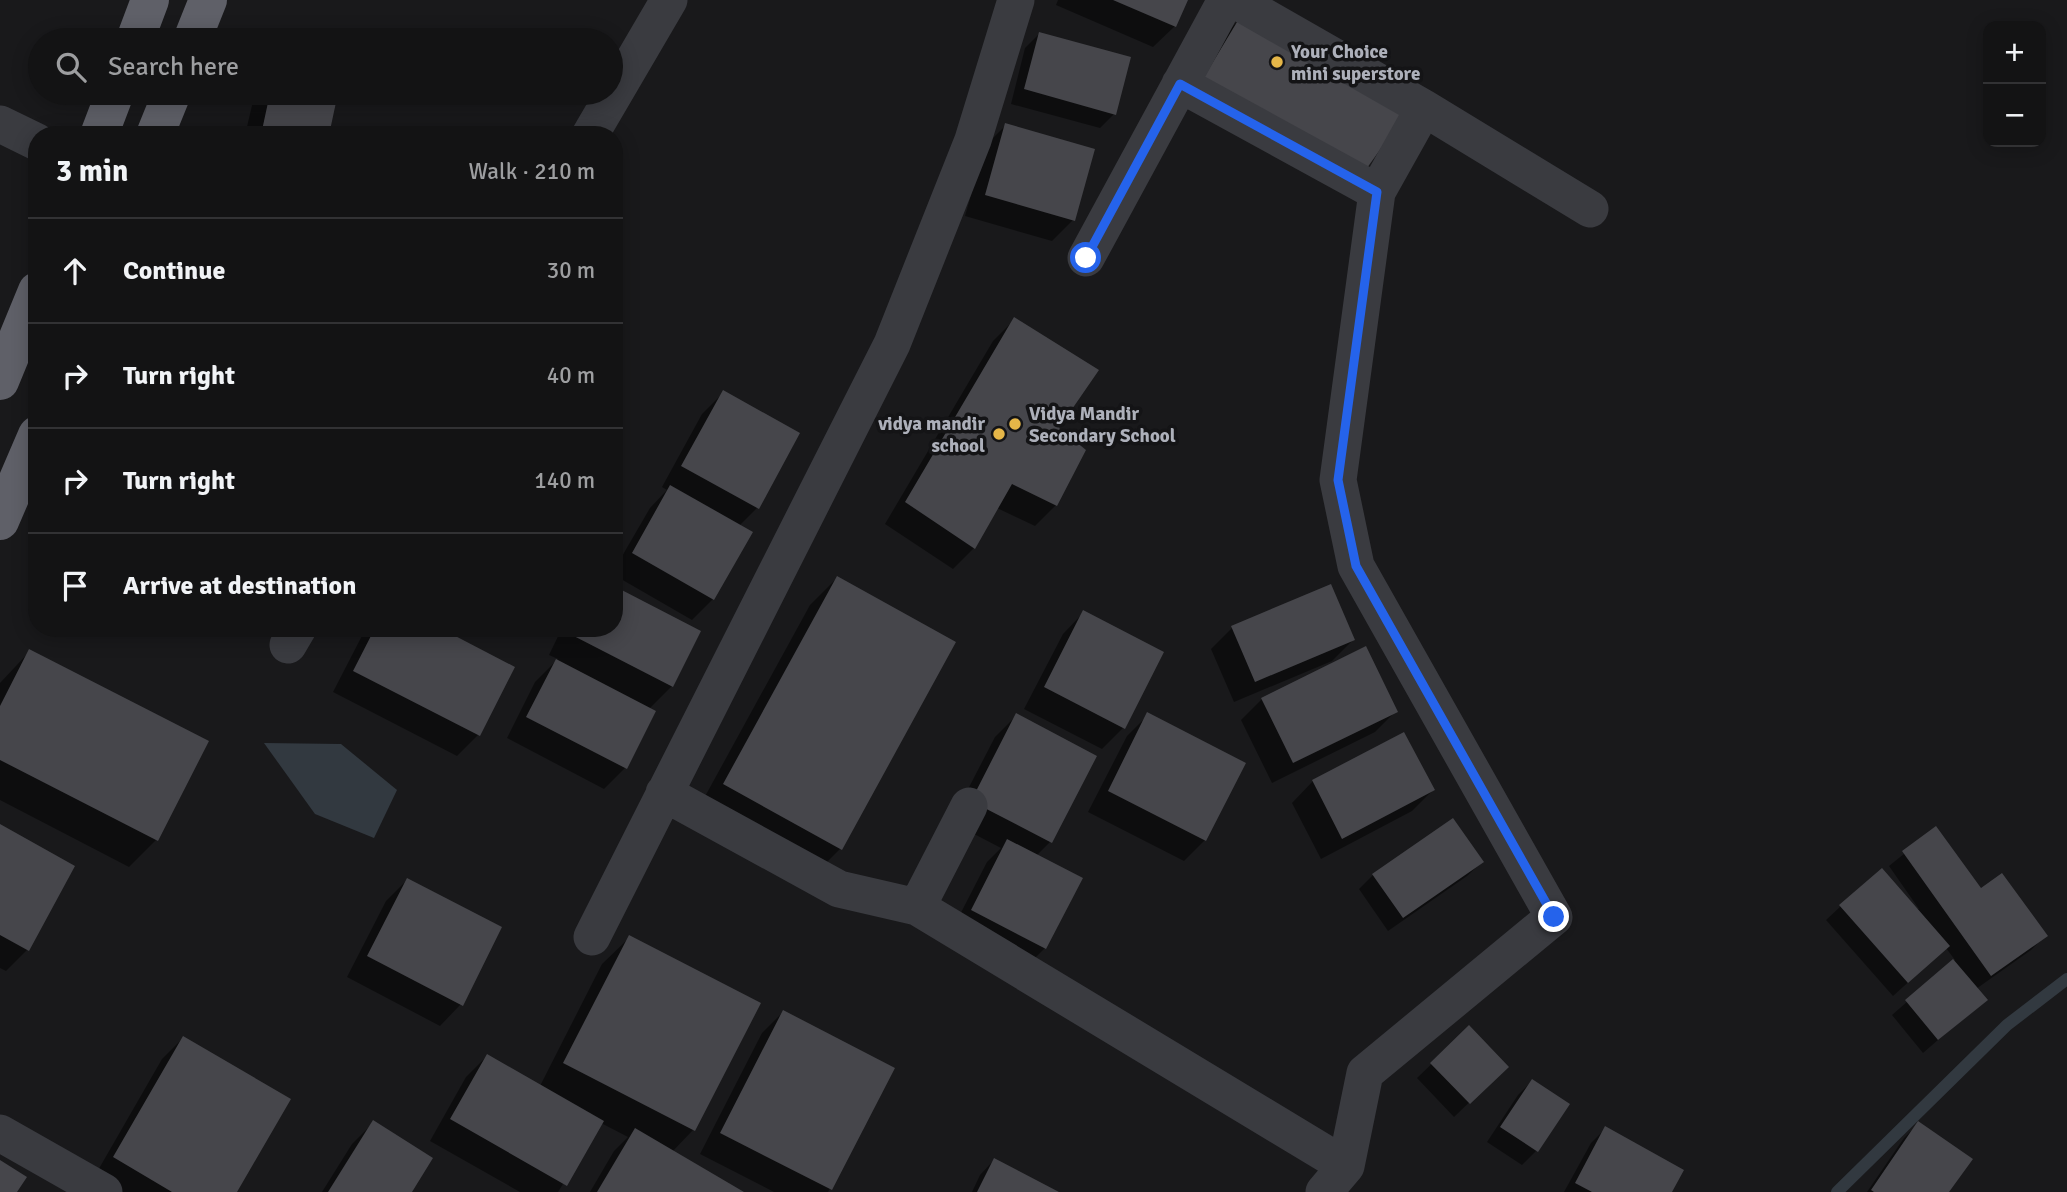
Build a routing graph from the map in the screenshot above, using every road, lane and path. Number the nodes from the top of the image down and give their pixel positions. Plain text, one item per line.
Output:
1 (150, 0) edge
2 (208, 0) edge
3 (669, 0) edge
4 (1016, 0) edge
5 (1226, 0) edge
6 (1235, 0) edge
7 (140, 28) edge
8 (197, 28) edge
9 (623, 79) edge
10 (1180, 84) junction
11 (110, 105) edge
12 (167, 105) edge
13 (608, 105) edge
14 (1424, 108) junction
15 (0, 124) edge
16 (102, 126) edge
17 (159, 126) edge
18 (595, 126) edge
19 (28, 138) edge
20 (1377, 192) junction
21 (1590, 209) dead end
22 (1086, 258) dead end
23 (28, 312) edge
24 (0, 382) edge
25 (28, 456) edge
26 (0, 521) edge
27 (664, 793) junction
28 (969, 806) dead end
29 (917, 907) junction
30 (592, 937) dead end
31 (0, 1133) edge
32 (1335, 1179) edge
33 (104, 1192) edge

1 - 7 highway
2 - 8 highway
3 - 9 street
4 - 27 street
5 - 10 street
6 - 14 street
10 - 20 street
10 - 22 street
11 - 16 highway
12 - 17 highway
13 - 18 street
14 - 20 street
14 - 21 street
15 - 19 street
20 - 32 street
23 - 24 highway
25 - 26 highway
27 - 29 street
27 - 30 street
28 - 29 street
29 - 32 street
31 - 33 street

